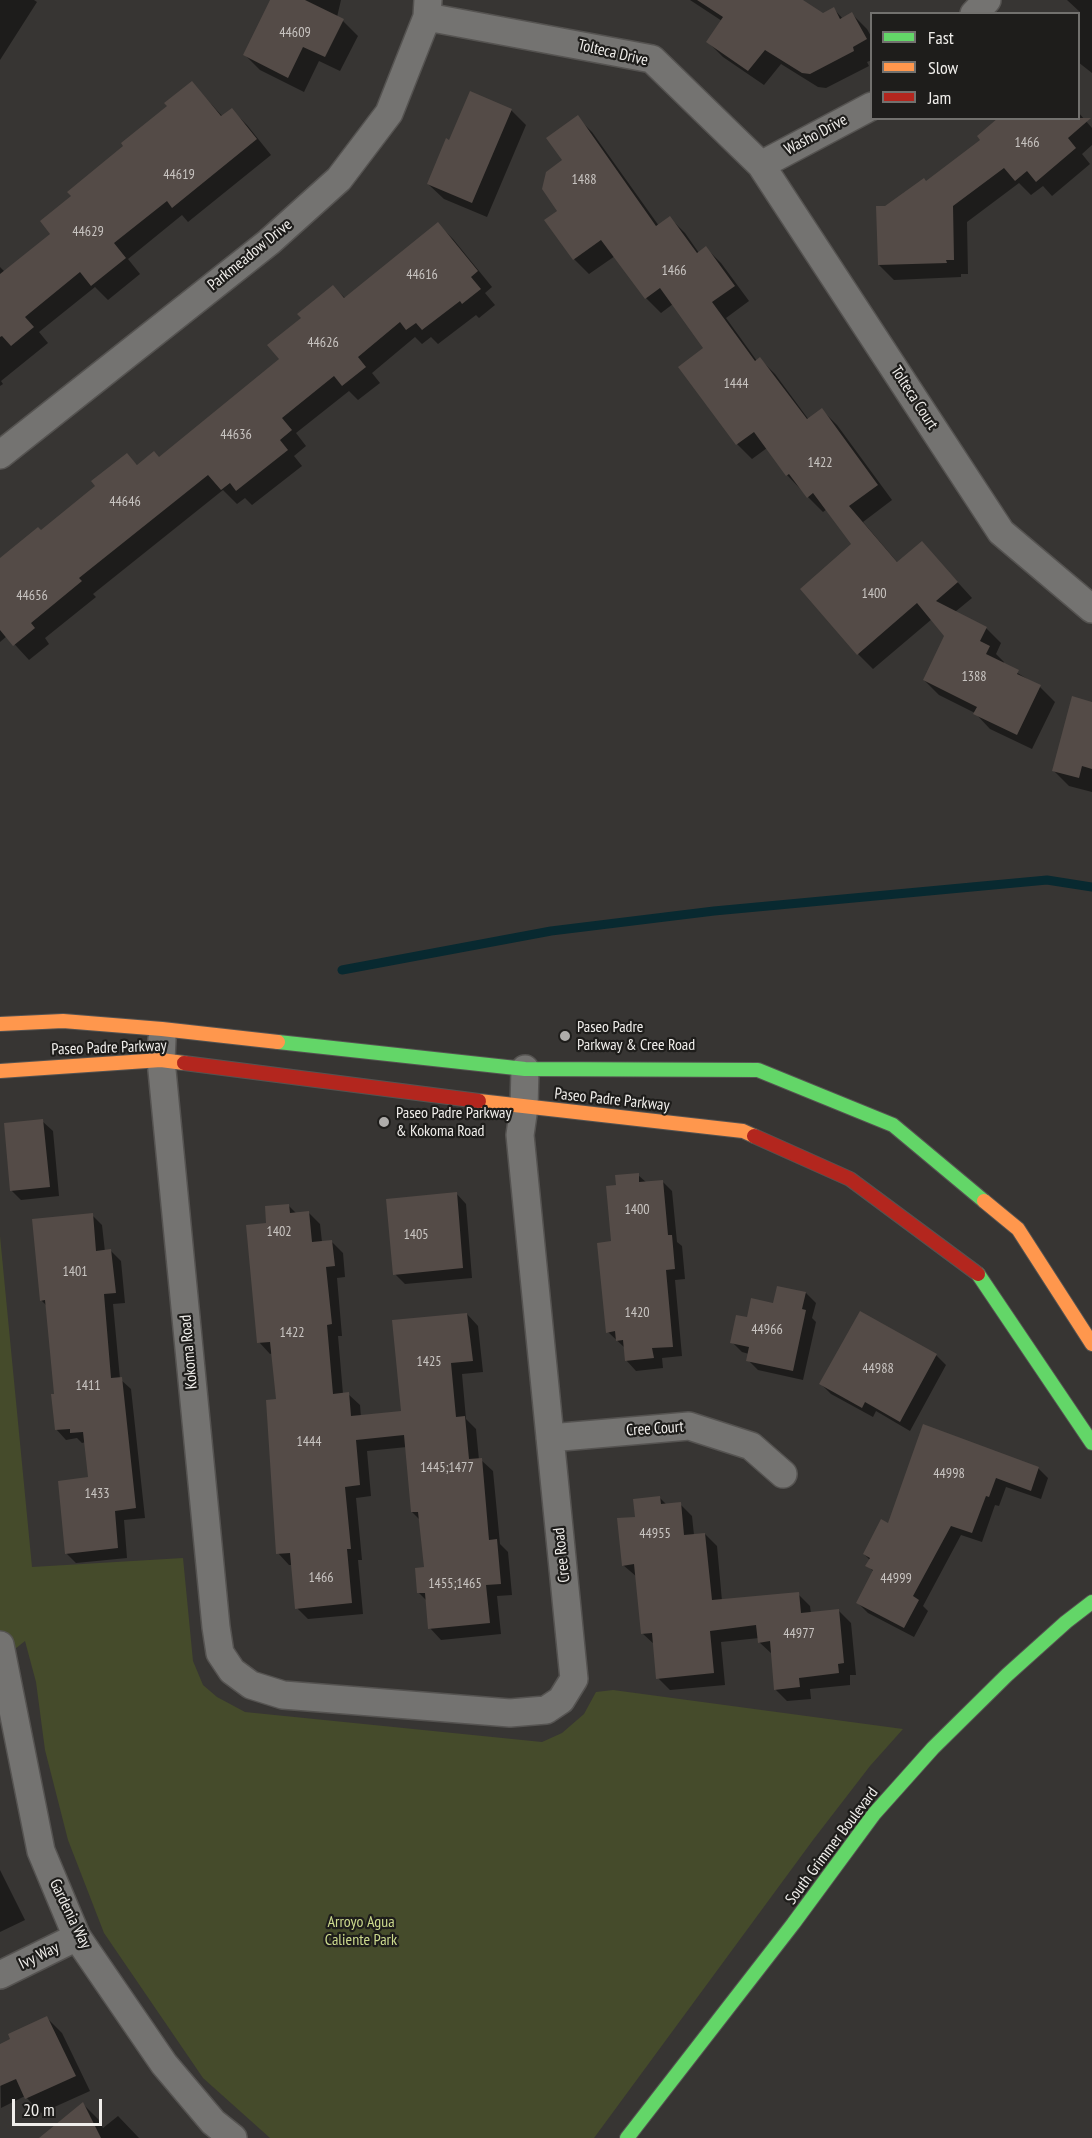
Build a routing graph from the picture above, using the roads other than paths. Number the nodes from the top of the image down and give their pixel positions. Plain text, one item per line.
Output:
1 (987, 0) edge
2 (428, 8) edge
3 (976, 12) edge
4 (870, 107) edge
5 (761, 165) junction
6 (0, 454) edge
7 (1092, 609) edge
8 (0, 1024) edge
9 (162, 1029) junction
10 (161, 1060) junction
11 (525, 1069) junction
12 (0, 1071) edge
13 (524, 1107) junction
14 (1092, 1344) edge
15 (550, 1438) junction
16 (1092, 1443) edge
17 (783, 1474) dead end
18 (1092, 1602) edge
19 (0, 1645) edge
20 (232, 1671) joint
21 (10, 1759) edge
22 (78, 1937) junction
23 (0, 1975) edge
24 (233, 2138) edge
25 (627, 2138) edge

1 - 3 street
2 - 5 street, Tolteca Drive
2 - 6 street, Parkmeadow Drive
4 - 5 street, Washo Drive
5 - 7 street, Tolteca Court
8 - 9 main road, Paseo Padre Parkway
9 - 10 street, Kokoma Road
9 - 11 main road, Paseo Padre Parkway
10 - 12 main road, Paseo Padre Parkway
10 - 13 main road, Paseo Padre Parkway
10 - 20 street, Kokoma Road
11 - 13 street, Cree Road
11 - 14 main road, Paseo Padre Parkway
13 - 15 street, Cree Road
13 - 16 main road, Paseo Padre Parkway
15 - 17 street, Cree Court
15 - 20 street, Cree Road
18 - 25 main road, South Grimmer Boulevard
19 - 21 street, Gardenia Way
21 - 22 street, Gardenia Way
22 - 23 street, Ivy Way
22 - 24 street, Gardenia Way

